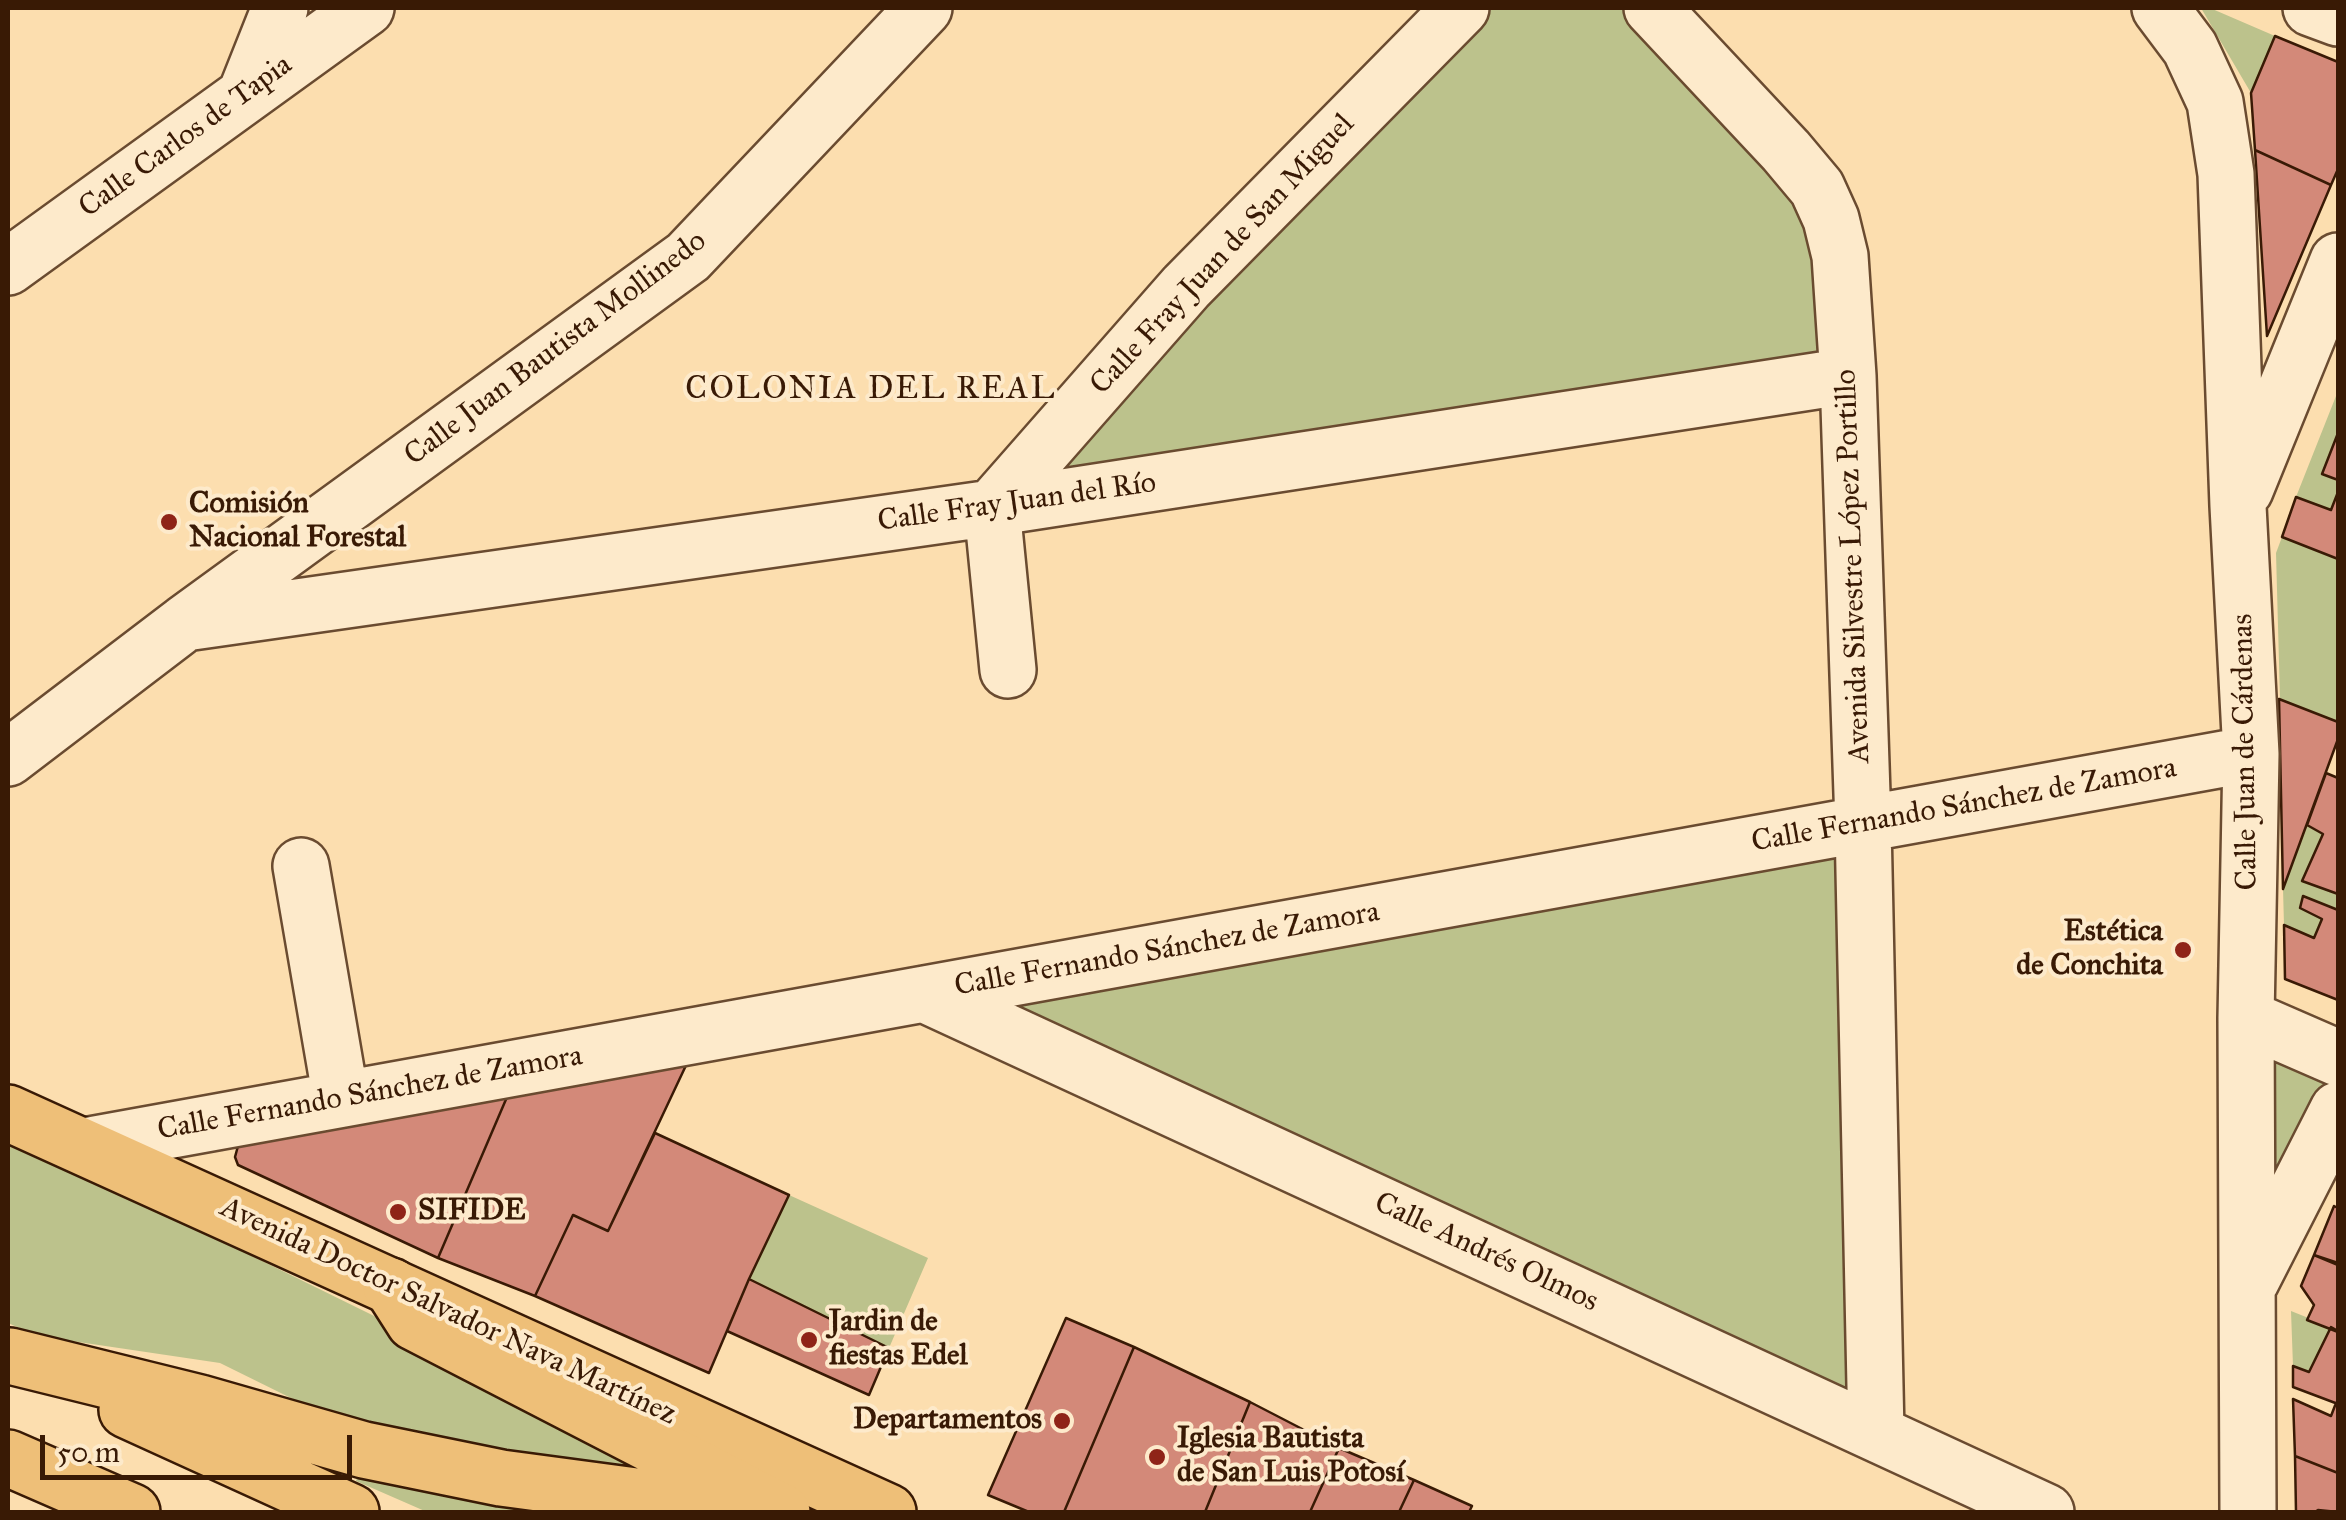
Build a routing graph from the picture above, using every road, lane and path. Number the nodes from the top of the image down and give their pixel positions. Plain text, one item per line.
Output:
1 (280, 8) edge
2 (366, 8) edge
3 (924, 8) edge
4 (1461, 8) edge
5 (1652, 8) edge
6 (2160, 8) edge
7 (2311, 8) edge
8 (2338, 18) edge
9 (247, 91) junction
10 (2338, 262) edge
11 (8, 267) edge
12 (1848, 376) junction
13 (2238, 506) junction
14 (992, 508) junction
15 (185, 623) junction
16 (1008, 670) dead end
17 (2251, 754) junction
18 (8, 758) edge
19 (1863, 824) junction
20 (301, 866) dead end
21 (924, 994) junction
22 (2246, 1018) junction
23 (2338, 1058) edge
24 (341, 1100) junction
25 (2338, 1110) edge
26 (8, 1113) edge
27 (84, 1146) junction
28 (391, 1286) junction
29 (2246, 1293) junction
30 (9, 1356) edge
31 (1876, 1433) junction
32 (8, 1458) edge
33 (132, 1512) edge
34 (351, 1512) edge
35 (730, 1512) edge
36 (782, 1512) edge
37 (888, 1512) edge
38 (2046, 1512) edge
39 (2248, 1512) edge

1 - 9 street
2 - 9 street, Calle Carlos de Tapia
3 - 15 street, Calle Juan Bautista Mollinedo
4 - 14 street, Calle Fray Juan de San Miguel
5 - 12 street, Avenida Silvestre López Portillo
6 - 13 street, Calle Juan de Cárdenas
7 - 8 street
9 - 11 street, Calle Carlos de Tapia
10 - 13 street
12 - 14 street, Calle Fray Juan del Río
12 - 19 street, Avenida Silvestre López Portillo
13 - 17 street, Calle Juan de Cárdenas
14 - 15 street, Calle Fray Juan del Río
14 - 16 street
15 - 18 street, Calle Juan Bautista Mollinedo
17 - 19 street, Calle Fernando Sánchez de Zamora
17 - 22 street, Calle Juan de Cárdenas
19 - 21 street, Calle Fernando Sánchez de Zamora
19 - 31 street, Avenida Silvestre López Portillo
20 - 24 street
21 - 24 street, Calle Fernando Sánchez de Zamora
21 - 31 street, Calle Andrés Olmos
22 - 23 street
22 - 29 street, Calle Juan de Cárdenas
24 - 27 street, Calle Fernando Sánchez de Zamora
25 - 29 street
26 - 27 main road, Avenida Doctor Salvador Nava Martínez
27 - 28 main road, Avenida Doctor Salvador Nava Martínez
28 - 36 main road
28 - 37 main road, Avenida Doctor Salvador Nava Martínez
29 - 39 street, Calle Juan de Cárdenas
30 - 34 main road
30 - 35 main road
31 - 38 street, Calle Andrés Olmos
32 - 33 main road

